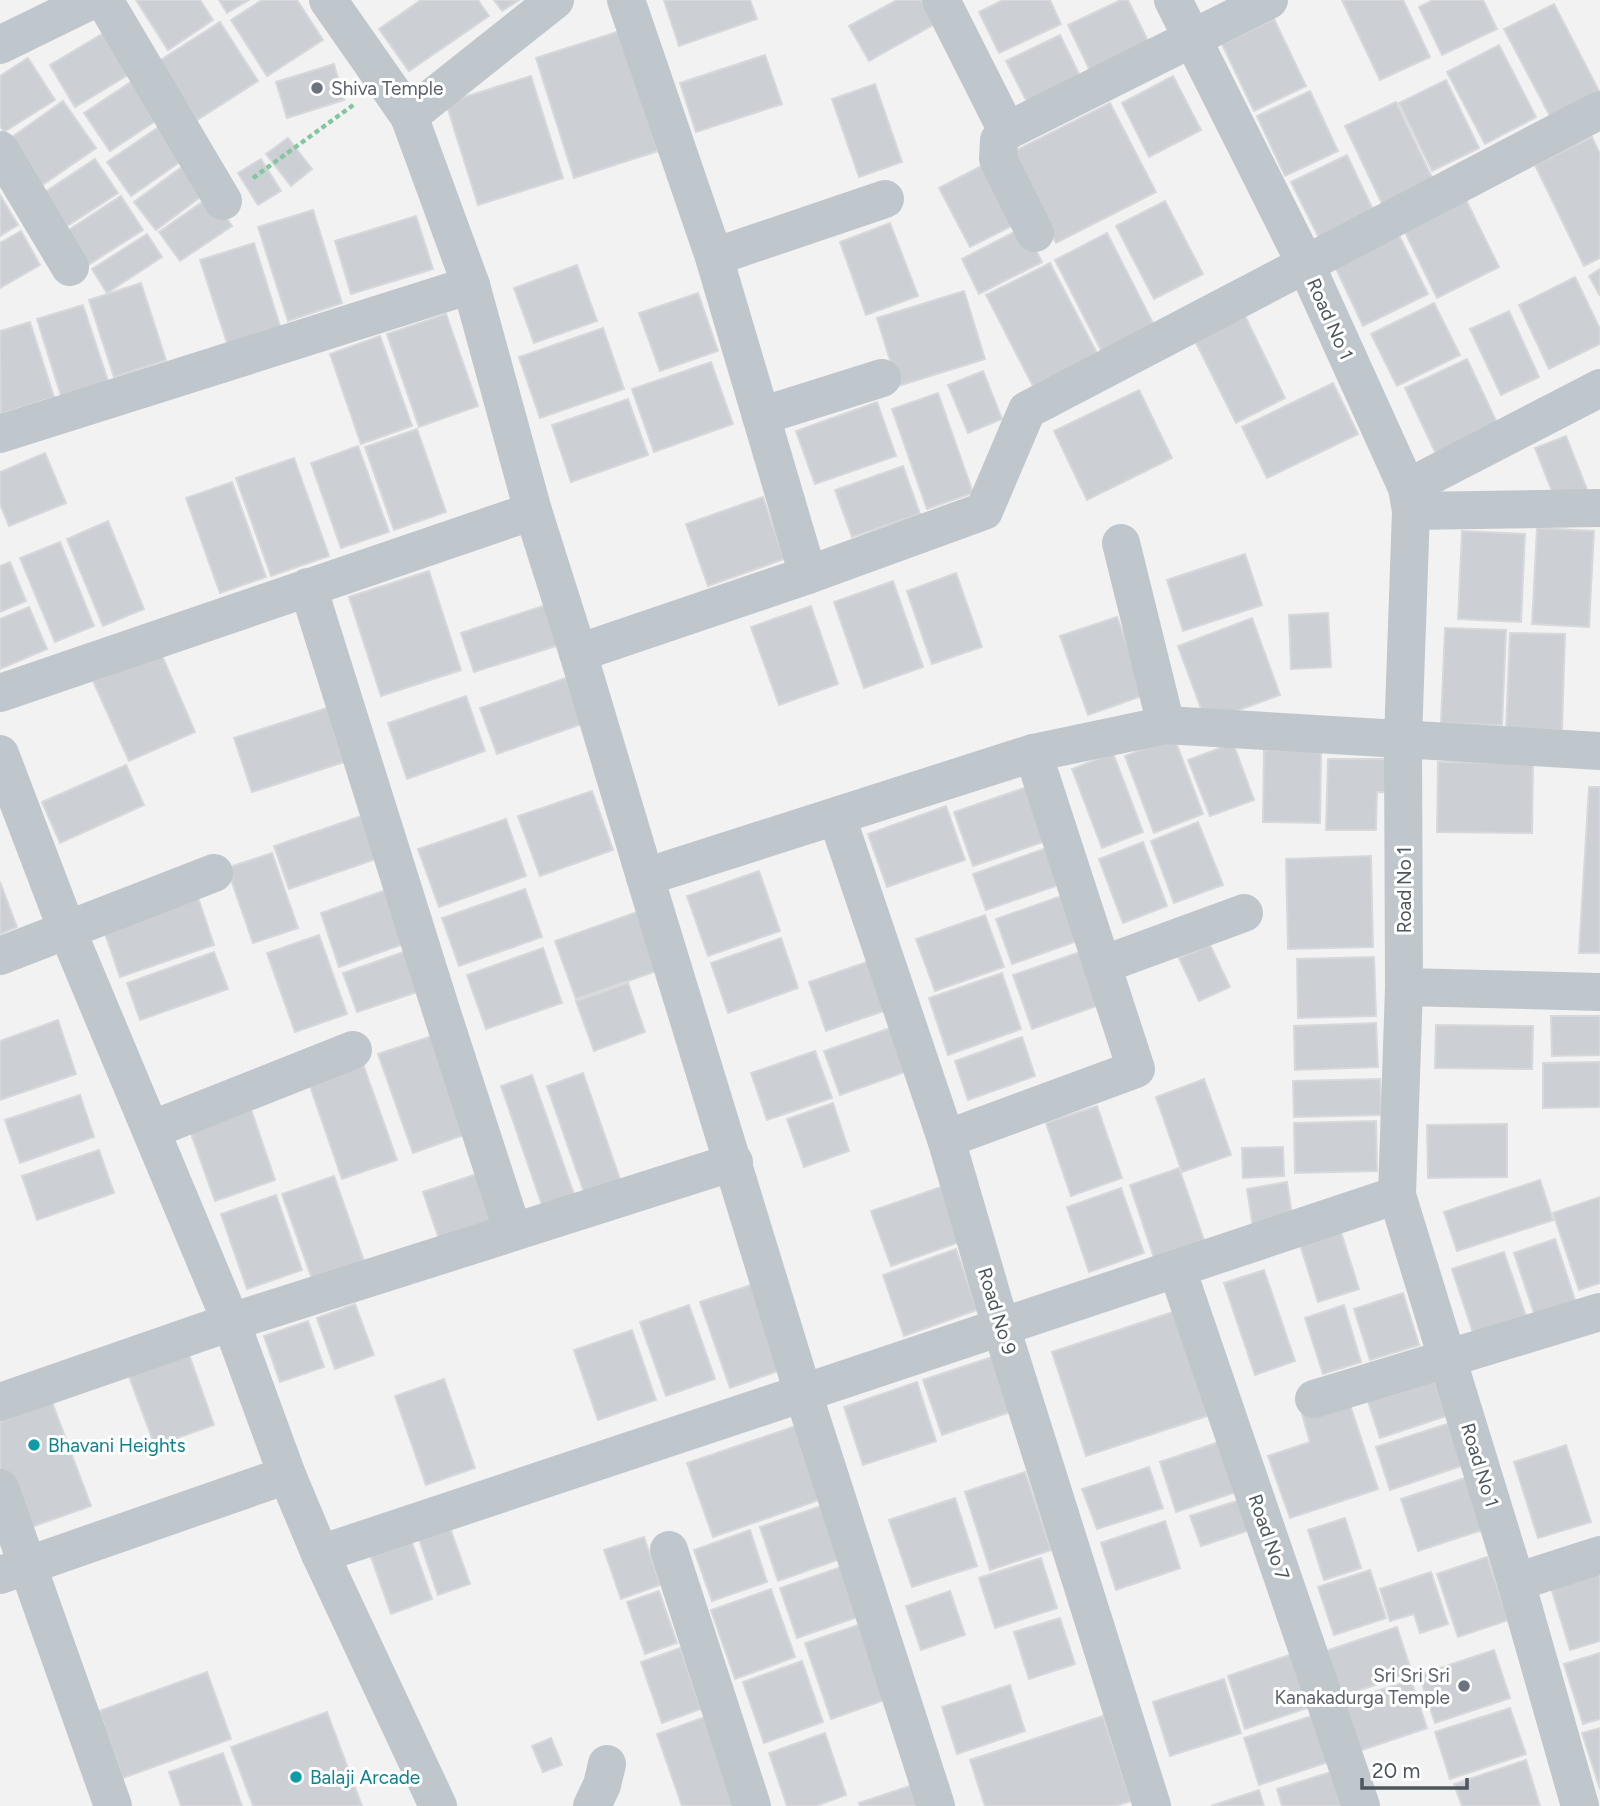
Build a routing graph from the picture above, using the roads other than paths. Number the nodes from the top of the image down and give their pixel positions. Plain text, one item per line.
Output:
1 (92, 0) edge
2 (104, 0) edge
3 (328, 0) edge
4 (555, 0) edge
5 (626, 0) edge
6 (940, 0) edge
7 (1172, 0) edge
8 (1269, 0) edge
9 (4, 31) edge
10 (1191, 40) junction
11 (1600, 110) edge
12 (409, 116) junction
13 (1006, 131) junction
14 (0, 150) edge
15 (885, 199) dead end
16 (223, 201) road end
17 (1035, 233) dead end
18 (714, 257) junction
19 (1306, 265) junction
20 (70, 267) dead end
21 (471, 285) junction
22 (882, 378) dead end
23 (1600, 388) edge
24 (761, 416) junction
25 (0, 434) edge
26 (1409, 500) junction
27 (1600, 508) edge
28 (533, 511) junction
29 (1121, 543) dead end
30 (808, 575) junction
31 (308, 587) junction
32 (579, 653) junction
33 (0, 692) edge
34 (1166, 725) junction
35 (1404, 739) junction
36 (1600, 751) edge
37 (1033, 753) junction
38 (0, 754) edge
39 (836, 817) junction
40 (214, 873) dead end
41 (645, 877) junction
42 (1244, 913) dead end
43 (67, 930) junction
44 (0, 956) edge
45 (1102, 965) junction
46 (1404, 987) junction
47 (1600, 992) edge
48 (353, 1050) dead end
49 (151, 1130) junction
50 (946, 1139) junction
51 (734, 1162) junction
52 (1397, 1195) junction
53 (513, 1232) junction
54 (1177, 1269) junction
55 (1600, 1312) edge
56 (231, 1322) junction
57 (1002, 1327) junction
58 (1448, 1360) junction
59 (803, 1393) junction
60 (1314, 1399) dead end
61 (0, 1402) edge
62 (287, 1475) junction
63 (0, 1488) edge
64 (669, 1549) dead end
65 (320, 1555) junction
66 (1600, 1555) edge
67 (14, 1570) edge
68 (1516, 1582) junction
69 (607, 1764) dead end
70 (113, 1806) edge
71 (438, 1806) edge
72 (592, 1806) edge
73 (752, 1806) edge
74 (936, 1806) edge
75 (1152, 1806) edge
76 (1361, 1806) edge
77 (1580, 1806) edge

1 - 9 street
2 - 16 street
3 - 12 street
4 - 12 street
5 - 18 street
6 - 13 street
7 - 10 street, Road No 1
8 - 10 street
10 - 13 street
10 - 19 street, Road No 1
11 - 19 street
12 - 21 street
13 - 17 street
14 - 20 street
15 - 18 street
18 - 24 street
19 - 26 street, Road No 1
19 - 30 street
21 - 25 street
21 - 28 street
22 - 24 street
23 - 26 street
24 - 30 street
26 - 27 street
26 - 35 street, Road No 1
28 - 31 street
28 - 32 street
29 - 34 street
30 - 32 street
31 - 33 street
31 - 53 street
32 - 41 street
34 - 35 street
34 - 37 street
35 - 36 street
35 - 46 street, Road No 1
37 - 39 street
37 - 45 street
38 - 43 street
39 - 41 street
39 - 50 street, Road No 9
40 - 43 street
41 - 51 street
42 - 45 street
43 - 44 street
43 - 49 street
45 - 50 street
46 - 47 street
46 - 52 street, Road No 1
48 - 49 street
49 - 56 street
50 - 57 street, Road No 9
51 - 53 street
51 - 59 street
52 - 54 street
52 - 58 street, Road No 1
53 - 56 street
54 - 57 street
54 - 76 street, Road No 7
55 - 58 street
56 - 61 street
56 - 62 street
57 - 59 street
57 - 75 street, Road No 9
58 - 60 street
58 - 68 street, Road No 1
59 - 65 street
59 - 74 street
62 - 65 street
62 - 67 street
63 - 67 street
64 - 73 street
65 - 71 street
66 - 68 street
67 - 70 street
68 - 77 street, Road No 1
69 - 72 street

